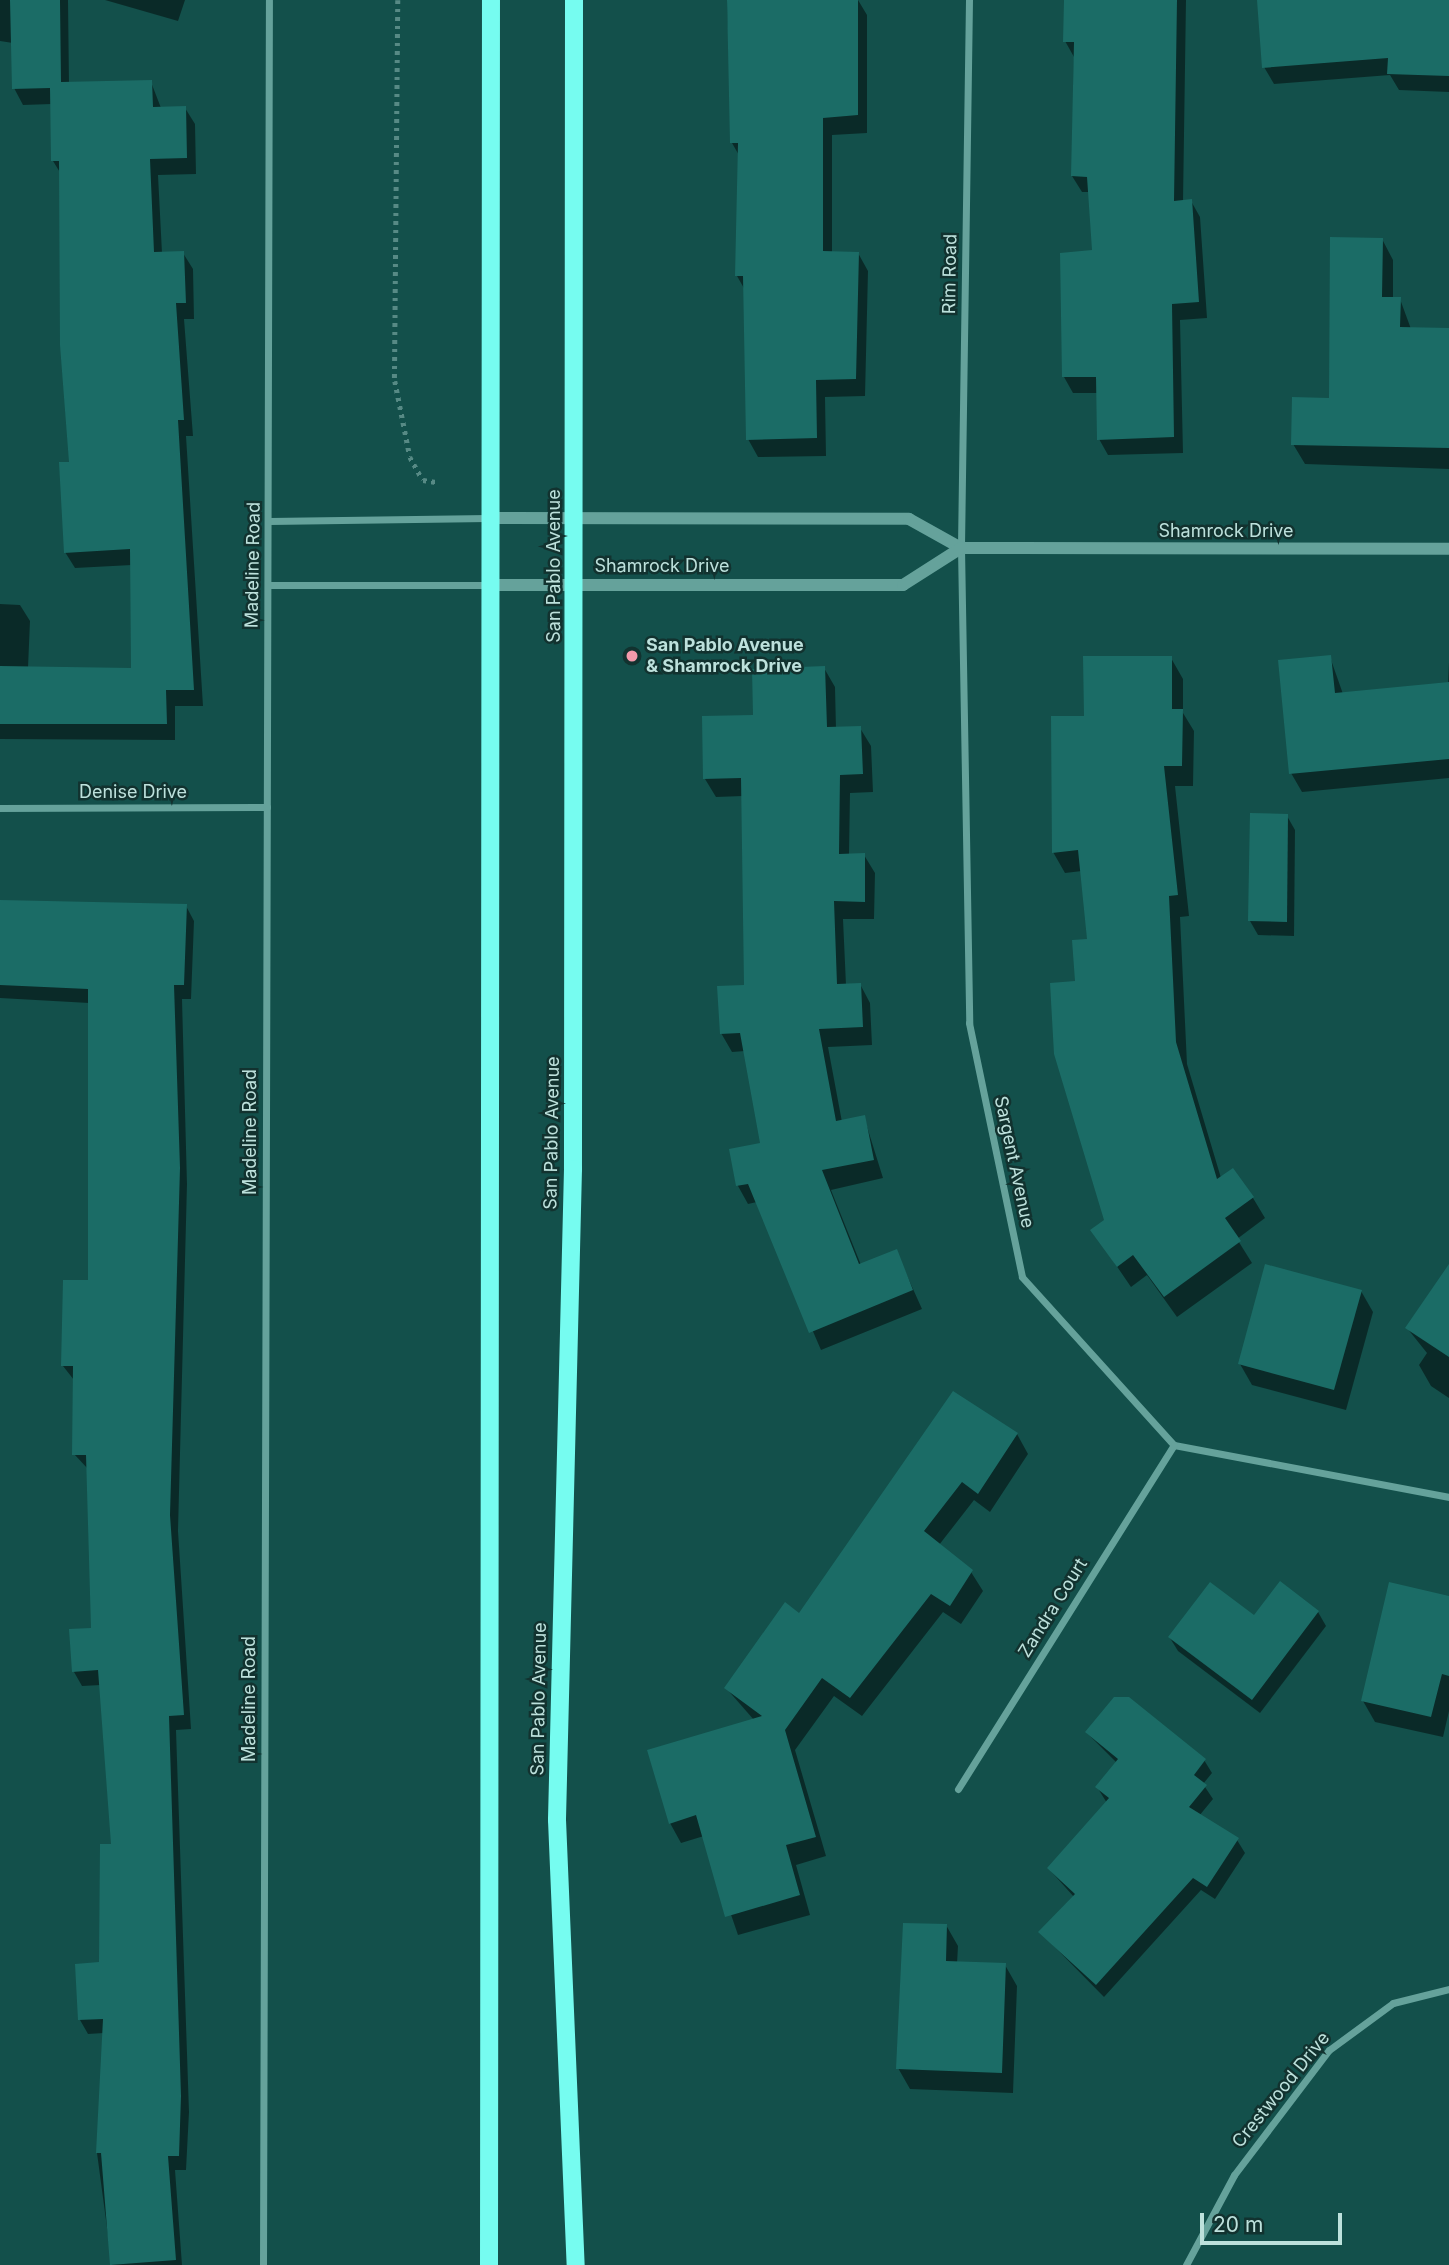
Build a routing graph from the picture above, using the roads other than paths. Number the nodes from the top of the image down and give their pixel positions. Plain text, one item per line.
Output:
1 (268, 0) edge
2 (491, 0) edge
3 (574, 0) edge
4 (969, 0) edge
5 (488, 518) junction
6 (576, 519) junction
7 (270, 521) junction
8 (961, 548) junction
9 (1449, 548) edge
10 (575, 583) junction
11 (268, 585) junction
12 (487, 585) junction
13 (267, 807) junction
14 (0, 808) edge
15 (1174, 1444) junction
16 (1449, 1497) edge
17 (958, 1789) dead end
18 (1449, 1989) edge
19 (263, 2265) edge
20 (489, 2265) edge
21 (576, 2265) edge
22 (1186, 2265) edge

1 - 7 street, Madeline Road
2 - 5 main road
3 - 6 main road, San Pablo Avenue
4 - 8 street, Rim Road
5 - 6 street, Shamrock Drive
5 - 7 street, Shamrock Drive
5 - 12 main road
6 - 8 street, Shamrock Drive
6 - 10 main road, San Pablo Avenue
7 - 11 street, Madeline Road
8 - 9 street, Shamrock Drive
8 - 10 street, Shamrock Drive
8 - 15 street, Sargent Avenue
10 - 12 street, Shamrock Drive
10 - 21 main road, San Pablo Avenue
11 - 12 street, Shamrock Drive
11 - 13 street, Madeline Road
12 - 20 main road
13 - 14 street, Denise Drive
13 - 19 street, Madeline Road
15 - 16 street
15 - 17 street, Zandra Court
18 - 22 street, Crestwood Drive

